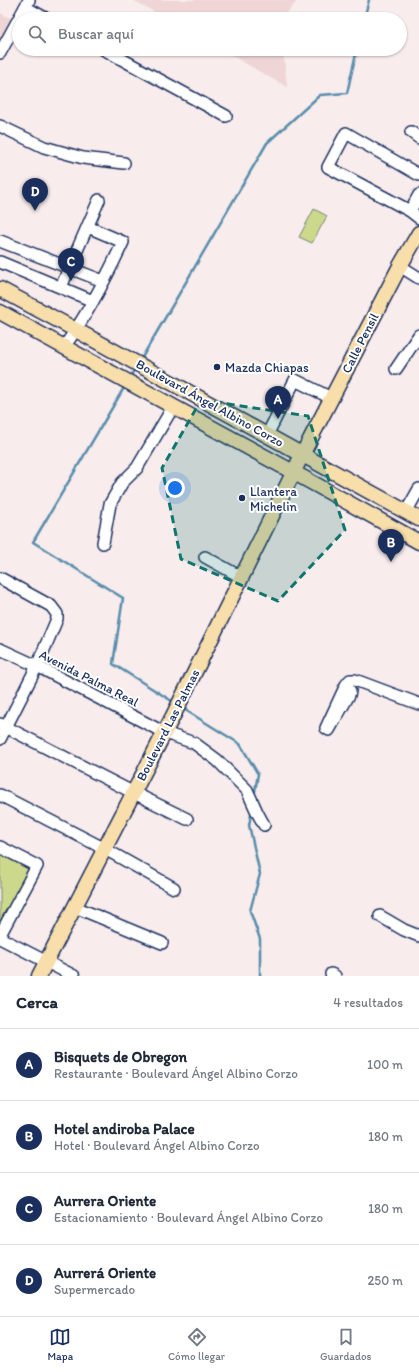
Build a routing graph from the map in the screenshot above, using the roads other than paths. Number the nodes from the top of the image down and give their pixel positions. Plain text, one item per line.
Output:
1 (27, 3) edge
2 (22, 12) edge
3 (39, 12) edge
4 (12, 31) edge
5 (0, 53) edge
6 (116, 56) edge
7 (226, 116) dead end
8 (0, 126) edge
9 (124, 163) dead end
10 (419, 175) edge
11 (419, 195) edge
12 (99, 200) dead end
13 (410, 211) junction
14 (419, 218) edge
15 (88, 227) junction
16 (419, 232) edge
17 (0, 241) edge
18 (0, 262) edge
19 (400, 266) junction
20 (70, 268) junction
21 (419, 278) edge
22 (103, 281) junction
23 (61, 287) junction
24 (0, 289) edge
25 (93, 301) junction
26 (0, 312) edge
27 (76, 330) junction
28 (419, 335) edge
29 (64, 347) junction
30 (396, 369) dead end
31 (331, 398) junction
32 (173, 407) junction
33 (267, 435) junction
34 (302, 455) junction
35 (293, 472) junction
36 (419, 489) edge
37 (406, 512) junction
38 (419, 519) edge
39 (419, 542) edge
40 (103, 543) dead end
41 (205, 557) dead end
42 (241, 577) junction
43 (0, 578) edge
44 (0, 649) edge
45 (38, 666) junction
46 (346, 685) dead end
47 (419, 704) edge
48 (3, 725) edge
49 (165, 732) junction
50 (0, 739) edge
51 (134, 793) junction
52 (0, 795) edge
53 (187, 819) dead end
54 (264, 825) dead end
55 (0, 847) edge
56 (105, 849) junction
57 (174, 888) dead end
58 (75, 907) junction
59 (380, 916) dead end
60 (0, 935) edge
61 (419, 936) edge
62 (0, 938) edge
63 (162, 943) dead end
64 (46, 962) junction
65 (39, 976) edge
66 (74, 976) edge

1 - 2 street
1 - 3 street
4 - 5 street
6 - 7 street
8 - 9 street
10 - 13 street
11 - 13 street
12 - 15 street
13 - 14 street
15 - 20 street
15 - 22 street
16 - 19 main road, Calle Pensil
17 - 20 street
18 - 23 street
19 - 21 street
19 - 31 main road, Calle Pensil
20 - 22 street
20 - 23 street
22 - 25 street
23 - 25 street
24 - 27 main road, Boulevard Ángel Albino Corzo
25 - 27 street
26 - 29 main road, Boulevard Ángel Albino Corzo
27 - 29 street
27 - 33 main road, Boulevard Ángel Albino Corzo
28 - 30 street
29 - 32 main road, Boulevard Ángel Albino Corzo
31 - 33 street
31 - 34 main road, Calle Pensil
32 - 35 main road, Boulevard Ángel Albino Corzo
32 - 40 street
33 - 34 main road, Boulevard Ángel Albino Corzo
34 - 35 main road, Calle Pensil
34 - 37 main road, Boulevard Ángel Albino Corzo
35 - 39 main road, Boulevard Ángel Albino Corzo
35 - 42 main road, Boulevard Las Palmas
36 - 37 street
37 - 38 main road, Boulevard Ángel Albino Corzo
41 - 42 street
42 - 49 main road, Boulevard Las Palmas
43 - 45 street
44 - 45 street, Avenida Palma Real
45 - 48 street
45 - 49 street, Avenida Palma Real
46 - 47 street
48 - 50 street
48 - 51 street
49 - 51 main road, Boulevard Las Palmas
49 - 54 street, Avenida Palma Real
51 - 53 street
51 - 56 main road, Boulevard Las Palmas
52 - 56 street
55 - 60 street
56 - 57 street
56 - 58 main road, Boulevard Las Palmas
58 - 63 street
58 - 64 main road, Boulevard Las Palmas
59 - 61 street
62 - 64 street
64 - 65 main road, Boulevard Las Palmas
64 - 66 street

